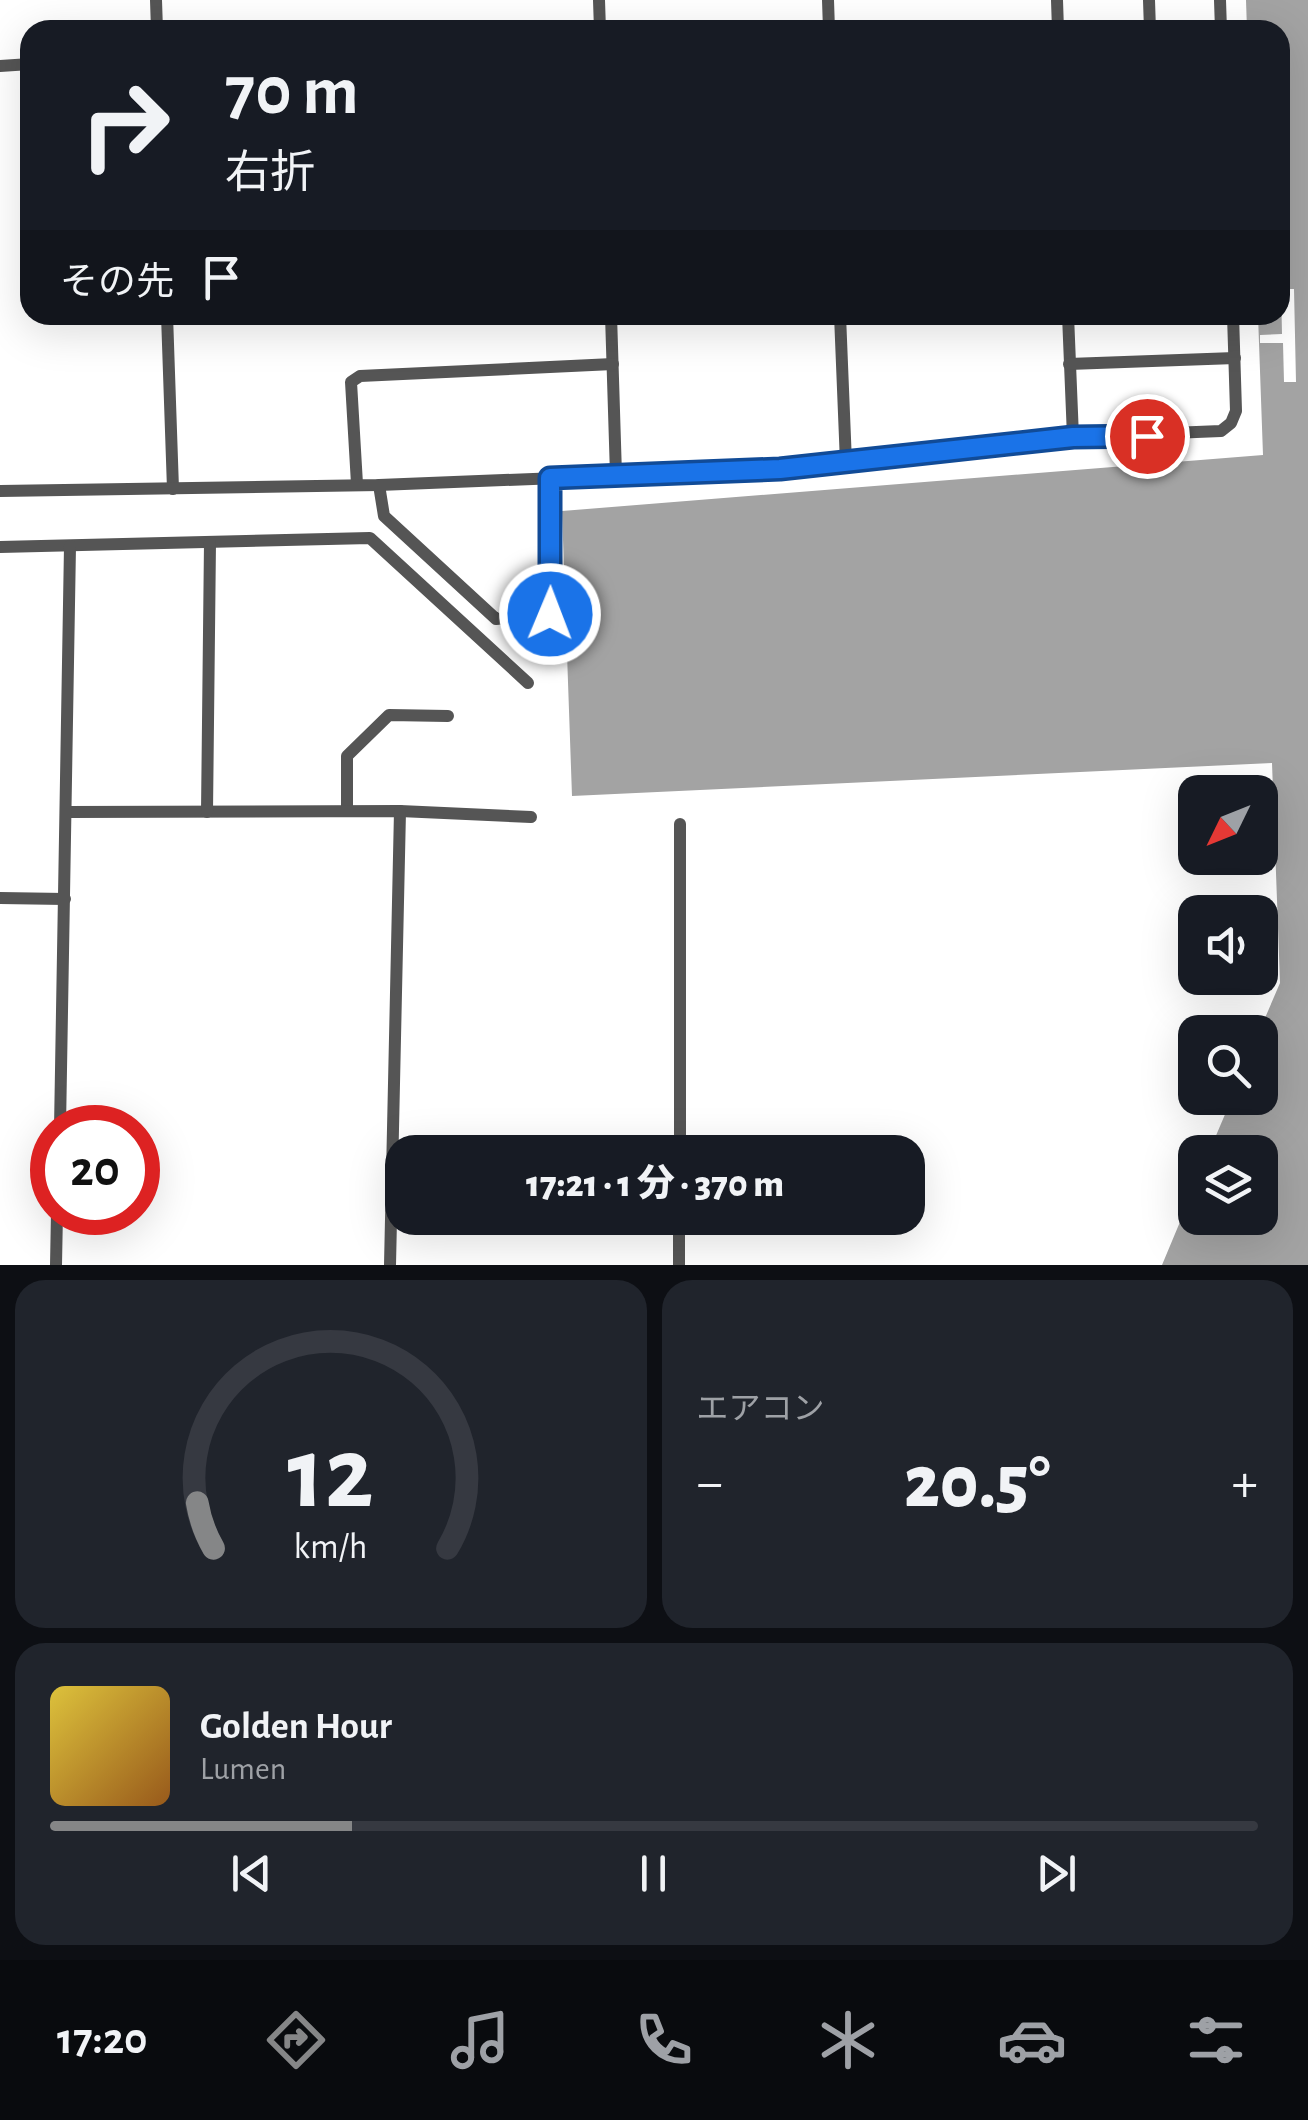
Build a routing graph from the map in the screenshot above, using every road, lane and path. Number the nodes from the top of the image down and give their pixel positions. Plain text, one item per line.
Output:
1 (167, 325) edge
2 (611, 325) edge
3 (840, 325) edge
4 (1068, 325) edge
5 (1234, 325) edge
6 (1236, 358) junction
7 (613, 364) junction
8 (1069, 364) junction
9 (1073, 437) junction
10 (846, 462) junction
11 (616, 475) junction
12 (550, 478) junction
13 (356, 484) junction
14 (379, 485) junction
15 (173, 488) junction
16 (0, 492) edge
17 (210, 542) junction
18 (70, 546) junction
19 (0, 547) edge
20 (528, 684) dead end
21 (448, 716) dead end
22 (347, 811) junction
23 (400, 811) junction
24 (67, 812) junction
25 (207, 812) junction
26 (530, 816) dead end
27 (680, 824) dead end
28 (0, 898) edge
29 (65, 899) junction
30 (61, 1105) edge
31 (680, 1135) edge
32 (57, 1235) edge
33 (679, 1235) edge
34 (56, 1265) edge
35 (390, 1265) edge
36 (679, 1265) edge

1 - 15 street
2 - 7 street
3 - 10 street
4 - 8 street
5 - 6 street
6 - 8 street
6 - 9 street
7 - 11 street
7 - 13 street
8 - 9 street
9 - 10 street
10 - 11 street
11 - 12 street
12 - 14 street
12 - 14 street
13 - 14 street
13 - 15 street
15 - 16 street
17 - 18 street
17 - 20 street
17 - 25 street
18 - 19 street
18 - 24 street
21 - 22 street
22 - 23 street
22 - 25 street
23 - 26 street
23 - 35 street
24 - 25 street
24 - 29 street
27 - 31 street
28 - 29 street
29 - 30 street
32 - 34 street
33 - 36 street

